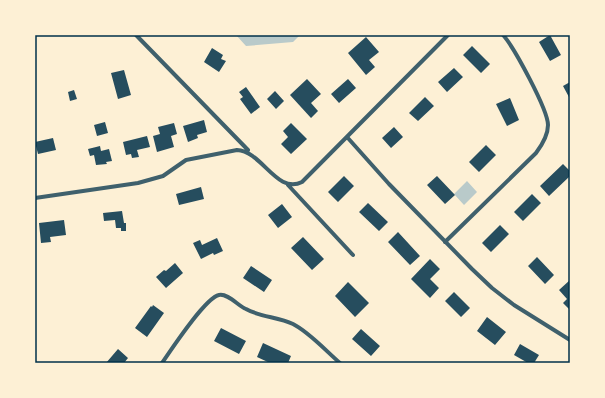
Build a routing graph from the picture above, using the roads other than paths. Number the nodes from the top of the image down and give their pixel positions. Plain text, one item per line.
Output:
1 (136, 35) edge
2 (448, 35) edge
3 (503, 35) edge
4 (346, 137) junction
5 (251, 154) junction
6 (287, 185) junction
7 (35, 198) edge
8 (445, 242) junction
9 (353, 255) dead end
10 (570, 340) edge
11 (162, 363) edge
12 (340, 363) edge

1 - 5 street
2 - 4 street
3 - 8 street
4 - 6 street
4 - 8 street
5 - 6 street
5 - 7 street
6 - 9 street
8 - 10 street
11 - 12 street

